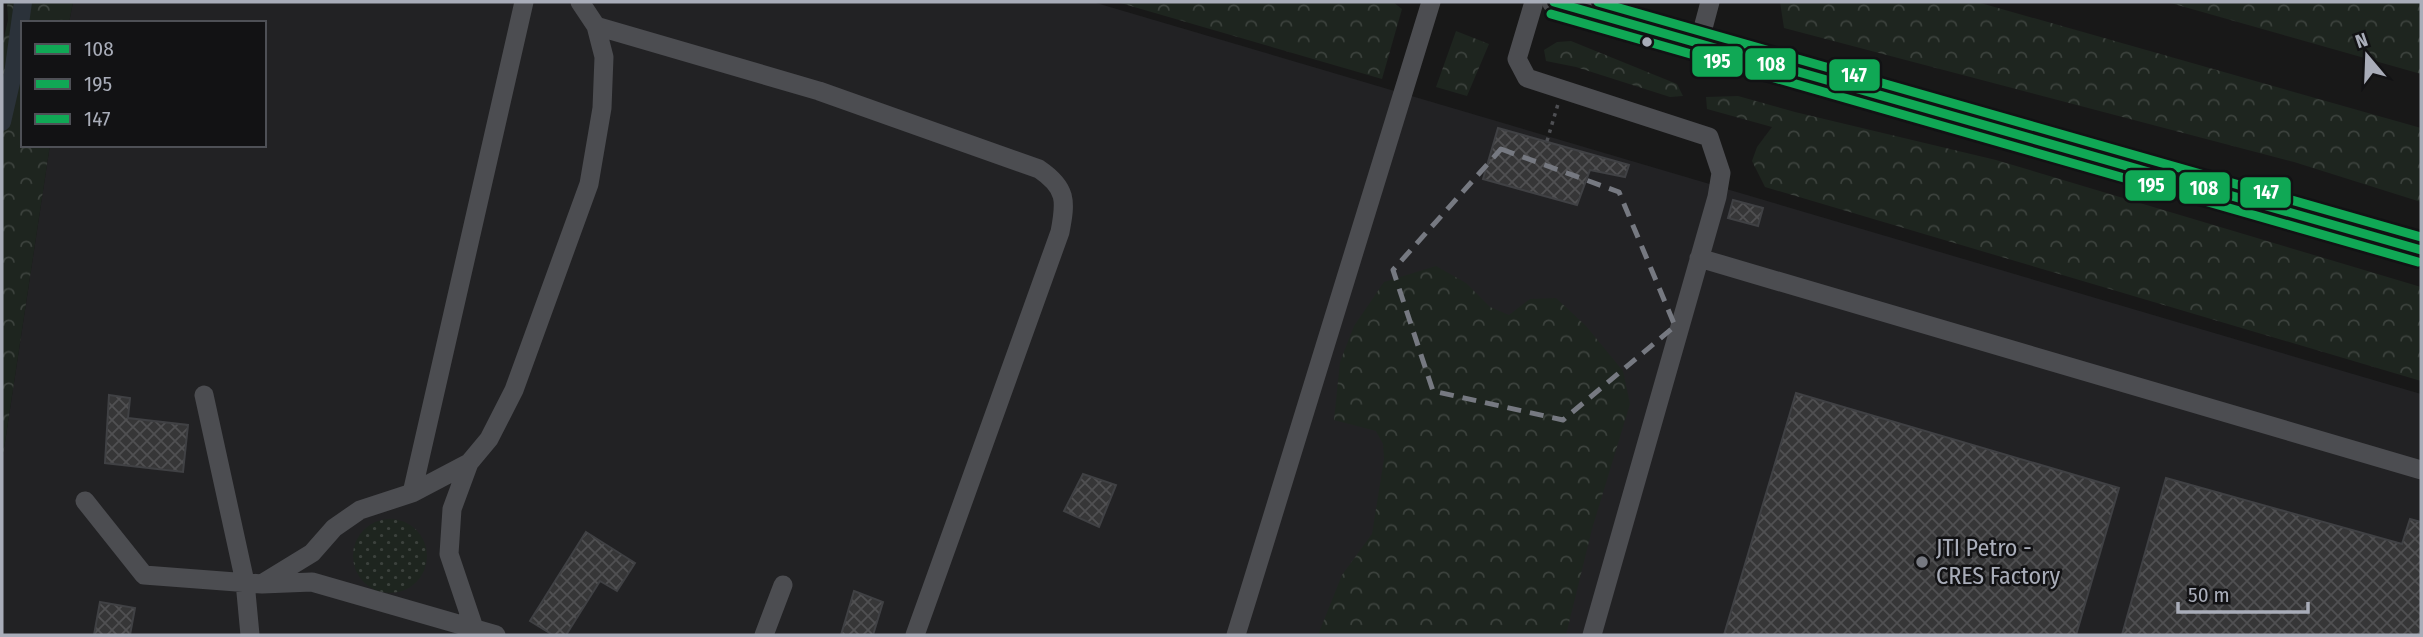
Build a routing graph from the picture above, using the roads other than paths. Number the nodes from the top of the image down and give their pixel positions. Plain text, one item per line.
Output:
1 (524, 2) edge
2 (580, 2) edge
3 (1431, 2) edge
4 (1534, 2) edge
5 (1554, 2) edge
6 (1710, 2) edge
7 (596, 26) junction
8 (1699, 43) junction
9 (2421, 250) edge
10 (1699, 258) junction
11 (204, 395) dead end
12 (469, 463) junction
13 (2421, 470) edge
14 (412, 493) junction
15 (85, 501) dead end
16 (254, 583) junction
17 (783, 585) dead end
18 (473, 632) edge
19 (250, 635) edge
20 (496, 635) edge
21 (765, 635) edge
22 (915, 635) edge
23 (1236, 635) edge
24 (1592, 635) edge

1 - 14 street
2 - 7 street
3 - 23 street
4 - 10 street
5 - 8 main road
6 - 8 street
7 - 12 street
7 - 22 street
8 - 9 main road
10 - 13 street
10 - 24 street
11 - 16 street
12 - 14 street
12 - 18 street
14 - 16 street
15 - 16 street
16 - 18 street
16 - 19 street
17 - 21 street
18 - 20 street

